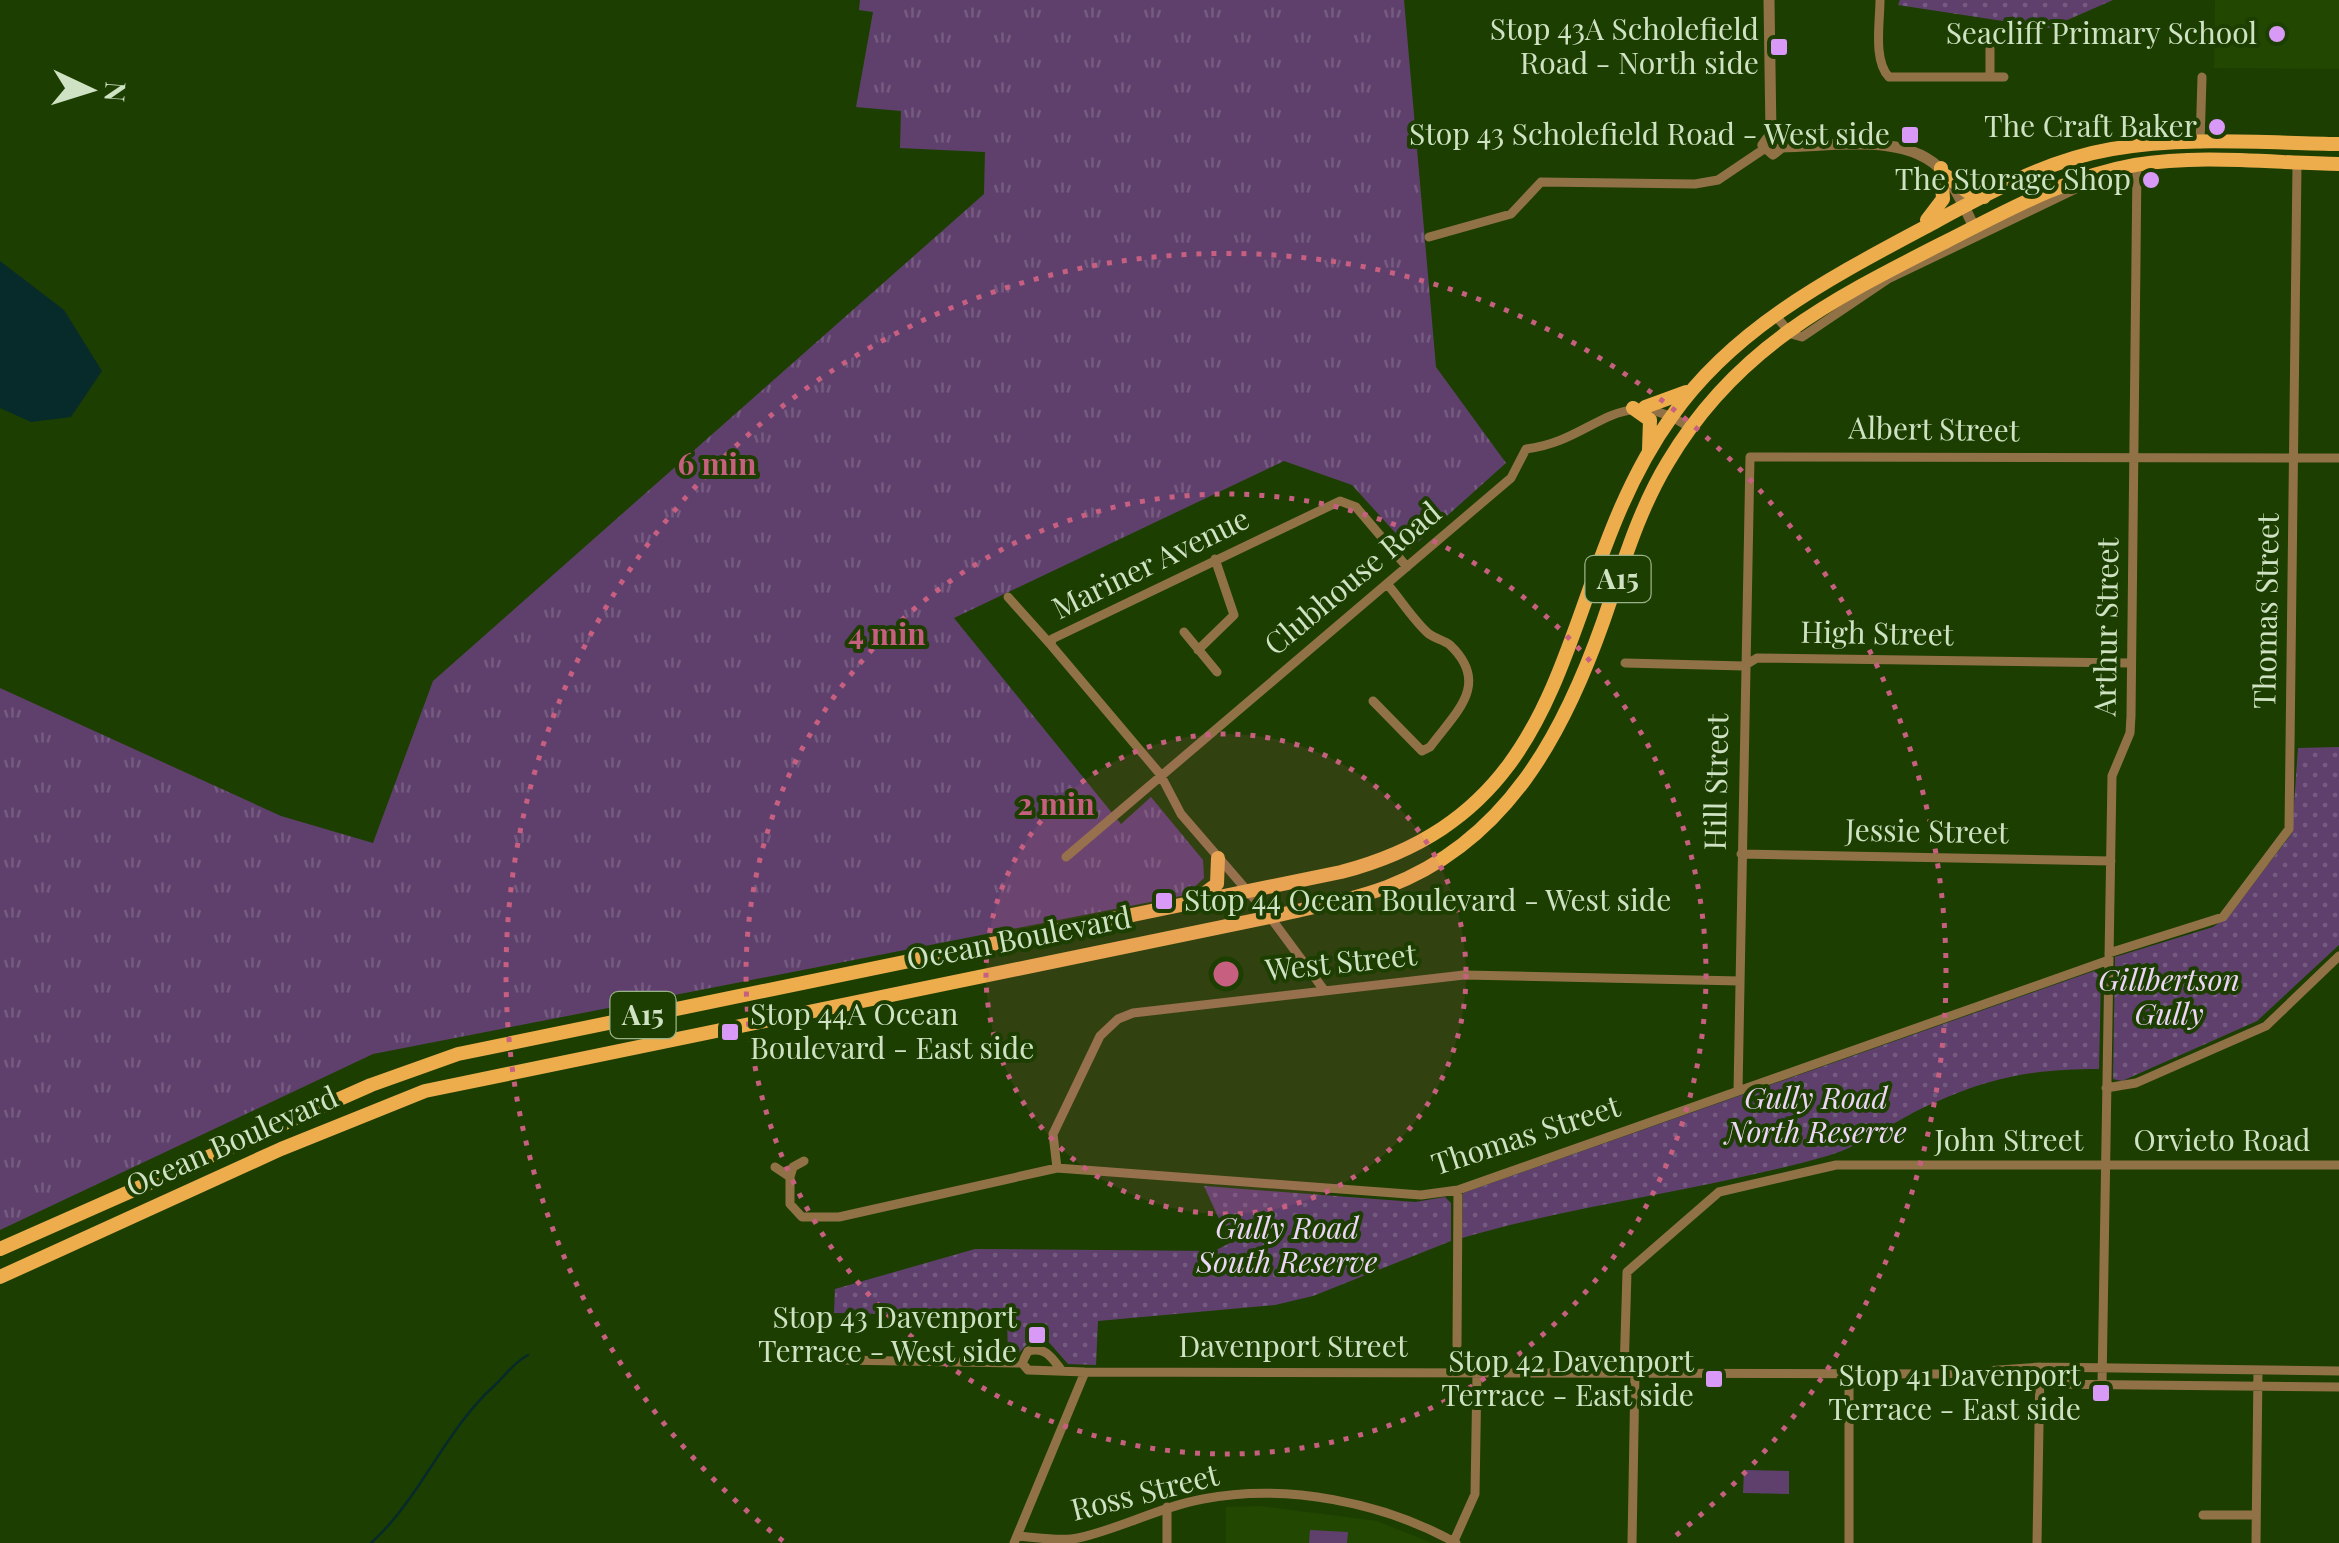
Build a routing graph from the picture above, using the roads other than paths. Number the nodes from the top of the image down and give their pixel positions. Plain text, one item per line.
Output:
1 (1769, 0) edge
2 (1880, 0) edge
3 (1990, 49) dead end
4 (1990, 77) junction
5 (2004, 77) dead end
6 (2202, 77) dead end
7 (1771, 134) junction
8 (2200, 144) junction
9 (2339, 144) edge
10 (1782, 147) junction
11 (1764, 149) junction
12 (2298, 164) junction
13 (2339, 164) edge
14 (2137, 165) junction
15 (1943, 172) junction
16 (2080, 187) dead end
17 (1984, 196) junction
18 (1964, 206) junction
19 (1974, 227) junction
20 (1912, 234) junction
21 (1430, 237) dead end
22 (1775, 314) junction
23 (1786, 330) junction
24 (1700, 382) junction
25 (1639, 407) junction
26 (1672, 415) junction
27 (1690, 428) junction
28 (1648, 456) junction
29 (2134, 457) junction
30 (2294, 458) junction
31 (2339, 458) edge
32 (1746, 472) joint
33 (1215, 559) junction
34 (1407, 568) junction
35 (1388, 585) junction
36 (1008, 597) dead end
37 (1184, 632) dead end
38 (1052, 645) junction
39 (1198, 650) junction
40 (1625, 663) dead end
41 (2132, 663) junction
42 (1744, 666) junction
43 (1217, 672) dead end
44 (1373, 701) dead end
45 (1160, 774) junction
46 (1741, 854) junction
47 (1066, 857) dead end
48 (1218, 858) junction
49 (2111, 861) junction
50 (1246, 892) junction
51 (1168, 908) junction
52 (1270, 918) junction
53 (1033, 936) junction
54 (1076, 954) junction
55 (2109, 956) junction
56 (2339, 956) edge
57 (1740, 981) junction
58 (1324, 990) junction
59 (2106, 1088) junction
60 (1738, 1092) junction
61 (804, 1160) dead end
62 (2339, 1165) edge
63 (2105, 1166) junction
64 (775, 1167) dead end
65 (1057, 1168) junction
66 (790, 1177) junction
67 (1458, 1190) junction
68 (0, 1249) edge
69 (0, 1277) edge
70 (1457, 1345) dead end
71 (839, 1360) dead end
72 (1022, 1363) junction
73 (2040, 1367) junction
74 (2102, 1368) junction
75 (2258, 1370) junction
76 (1062, 1371) junction
77 (1085, 1372) junction
78 (2339, 1372) edge
79 (1477, 1373) junction
80 (1630, 1373) junction
81 (1849, 1374) junction
82 (1944, 1374) junction
83 (2040, 1384) junction
84 (2102, 1385) junction
85 (2258, 1386) junction
86 (2339, 1386) edge
87 (1167, 1508) junction
88 (2203, 1515) dead end
89 (2256, 1515) junction
90 (1015, 1539) edge
91 (1455, 1542) edge
92 (1167, 1543) edge
93 (1632, 1543) edge
94 (1849, 1543) edge
95 (2037, 1543) edge
96 (2256, 1543) edge

1 - 7 street
2 - 4 street
3 - 4 street
4 - 5 street
6 - 8 street
7 - 10 street
7 - 11 street
8 - 9 main road, A15
8 - 17 main road, Ocean Boulevard / A15
10 - 11 street
10 - 15 street
11 - 21 street
12 - 13 main road, A15
12 - 14 main road, A15
12 - 30 street, Thomas Street
14 - 19 main road, Ocean Boulevard / A15
14 - 29 street, Arthur Street
15 - 17 main road
15 - 18 street
15 - 20 main road
16 - 23 street, Ocean Boulevard
17 - 18 main road, Ocean Boulevard / A15
18 - 19 street
18 - 20 main road, Ocean Boulevard / A15
19 - 23 main road, Ocean Boulevard / A15
20 - 22 main road, Ocean Boulevard / A15
22 - 23 street
22 - 24 main road, Ocean Boulevard / A15
23 - 27 main road, Ocean Boulevard / A15
24 - 25 main road
24 - 26 main road, Ocean Boulevard / A15
25 - 26 street
25 - 28 main road
25 - 34 street, Clubhouse Road
26 - 27 street
26 - 28 main road, Ocean Boulevard / A15
27 - 52 main road, Ocean Boulevard / A15
28 - 50 main road, Ocean Boulevard / A15
29 - 30 street
29 - 32 street, Albert Street
29 - 41 street, Arthur Street
30 - 31 street
30 - 55 street, Thomas Street
32 - 42 street, Hill Street
33 - 34 street, Mariner Avenue
33 - 38 street, Mariner Avenue
33 - 39 street
34 - 35 street, Clubhouse Road
35 - 44 street
35 - 45 street, Clubhouse Road
36 - 38 street
37 - 39 street
38 - 45 street, Mariner Avenue
39 - 43 street
40 - 42 street, High Street
41 - 42 street, High Street
41 - 49 street, Arthur Street
42 - 46 street, Hill Street
45 - 47 street, Clubhouse Road
45 - 48 street, Mariner Avenue
46 - 49 street, Jessie Street
46 - 57 street, Hill Street
48 - 50 street, Mariner Avenue
48 - 51 main road
49 - 55 street, Arthur Street
50 - 51 main road, Ocean Boulevard / A15
50 - 52 street, Mariner Avenue
51 - 53 main road, Ocean Boulevard / A15
52 - 54 main road, Ocean Boulevard / A15
52 - 58 street, Mariner Avenue
53 - 54 main road
53 - 68 main road, Ocean Boulevard / A15
54 - 69 main road, Ocean Boulevard / A15
55 - 59 street, Arthur Street
55 - 60 street, Thomas Street
56 - 59 street
57 - 58 street, West Street
57 - 60 street, Hill Street
58 - 65 street, West Street
59 - 63 street, Arthur Street
60 - 67 street, Thomas Street
61 - 66 street
62 - 63 street, Orvieto Road
63 - 74 street, Arthur Street
63 - 80 street, John Street
64 - 66 street
65 - 66 street, Thomas Street
65 - 67 street, Thomas Street
67 - 70 street
71 - 72 street, Davenport Street
72 - 76 street, Davenport Street
72 - 76 street, Davenport Street
73 - 74 street
73 - 82 street
73 - 83 street
74 - 75 street
74 - 84 street, Arthur Street
75 - 78 street
75 - 85 street
76 - 77 street, Davenport Street
77 - 79 street, Davenport Street
77 - 90 street
79 - 80 street, Davenport Street
79 - 91 street
80 - 81 street, Davenport Street
80 - 93 street, John Street
81 - 82 street, Davenport Street
81 - 94 street
82 - 83 street
83 - 84 street
83 - 95 street
84 - 85 street
85 - 86 street
85 - 89 street
87 - 90 street, Ross Street
87 - 91 street, Ross Street
87 - 92 street
88 - 89 street
89 - 96 street

